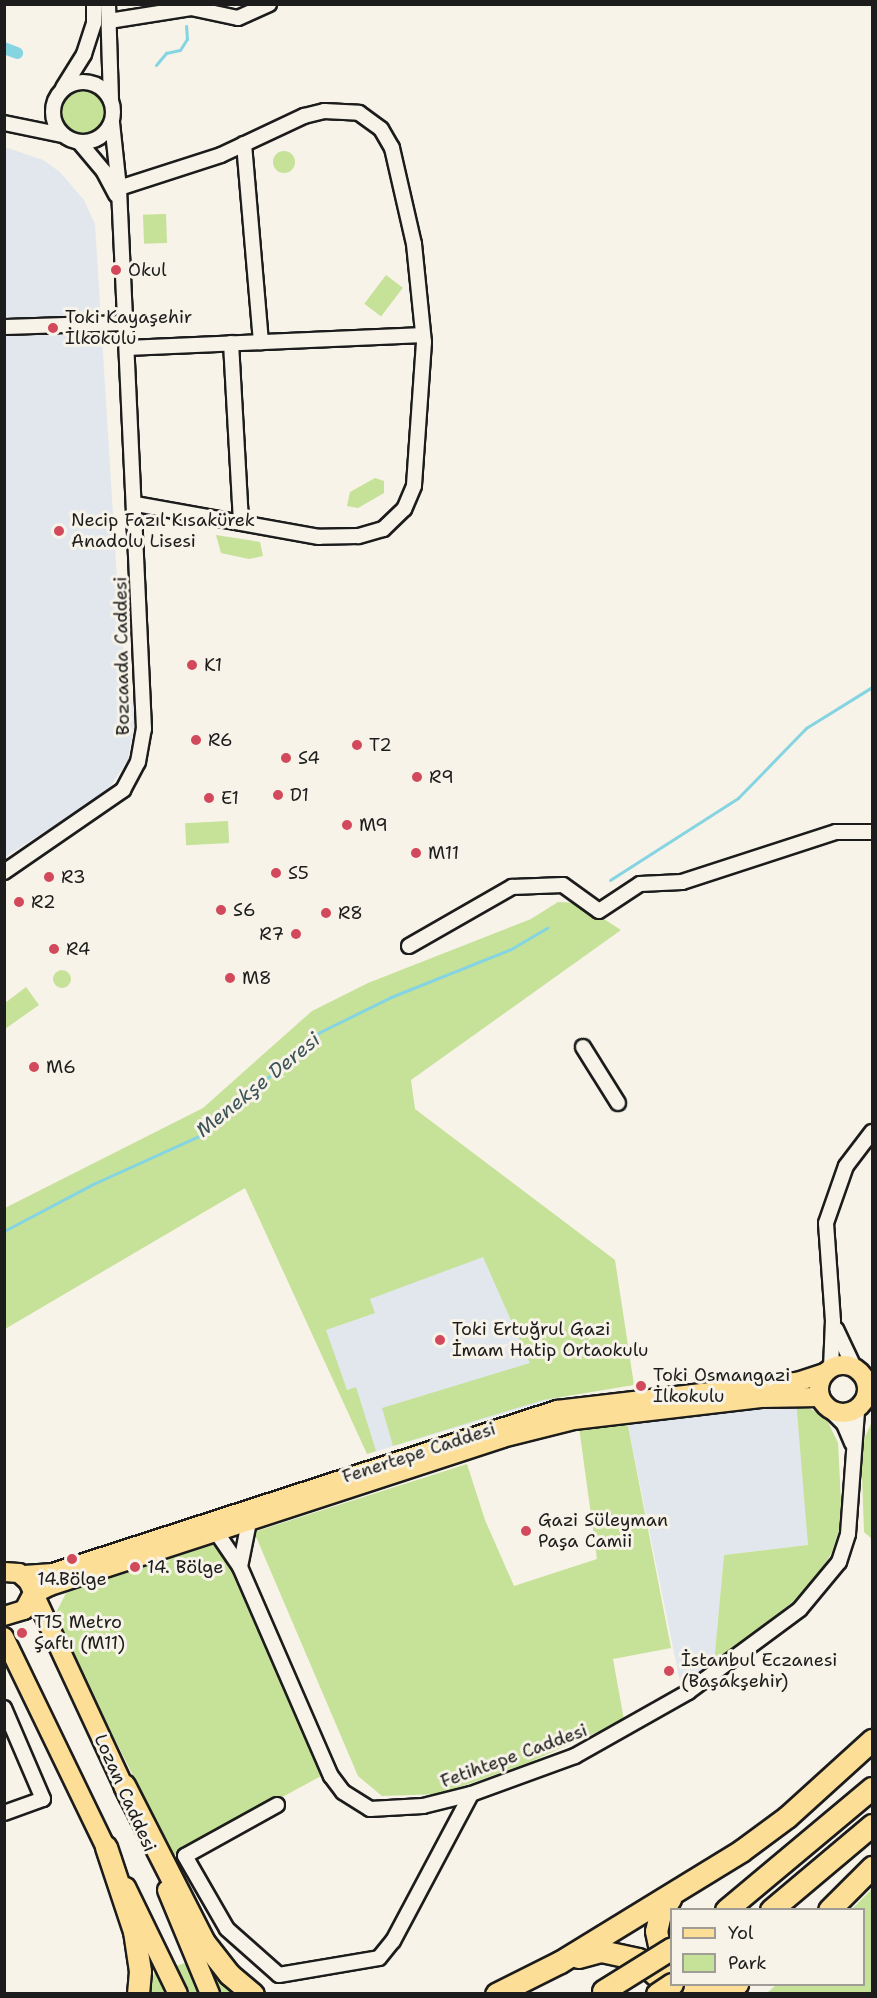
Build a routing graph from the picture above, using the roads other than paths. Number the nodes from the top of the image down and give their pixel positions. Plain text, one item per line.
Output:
1 (94, 4) edge
2 (108, 4) edge
3 (269, 4) edge
4 (109, 21) junction
5 (61, 91) junction
6 (111, 101) junction
7 (112, 122) junction
8 (5, 123) edge
9 (62, 135) junction
10 (80, 143) junction
11 (244, 144) junction
12 (119, 194) junction
13 (126, 323) junction
14 (4, 327) edge
15 (423, 335) junction
16 (261, 342) junction
17 (231, 343) junction
18 (128, 348) junction
19 (135, 504) junction
20 (241, 523) junction
21 (873, 832) edge
22 (4, 872) edge
23 (409, 946) dead end
24 (583, 1047) dead end
25 (618, 1102) dead end
26 (873, 1132) edge
27 (833, 1321) junction
28 (828, 1371) junction
29 (863, 1373) edge
30 (825, 1403) junction
31 (864, 1406) edge
32 (853, 1444) junction
33 (249, 1522) junction
34 (217, 1533) junction
35 (240, 1567) junction
36 (13, 1570) edge
37 (32, 1595) junction
38 (4, 1616) edge
39 (4, 1637) edge
40 (4, 1708) edge
41 (873, 1740) edge
42 (124, 1785) junction
43 (873, 1788) edge
44 (471, 1794) junction
45 (277, 1805) dead end
46 (4, 1814) edge
47 (873, 1825) edge
48 (105, 1847) junction
49 (873, 1867) edge
50 (673, 1896) junction
51 (728, 1908) edge
52 (773, 1908) edge
53 (831, 1908) edge
54 (670, 1949) edge
55 (560, 1962) junction
56 (670, 1966) edge
57 (670, 1985) edge
58 (695, 1986) edge
59 (729, 1986) edge
60 (600, 1992) edge
61 (138, 1994) edge
62 (178, 1994) edge
63 (210, 1994) edge
64 (254, 1994) edge
65 (496, 1994) edge
66 (657, 1994) edge
67 (665, 1994) edge

1 - 5 street
2 - 4 street
3 - 4 street
4 - 6 street
5 - 6 street
5 - 9 street
6 - 7 street
7 - 10 street
7 - 12 street, Bozcaada Caddesi
8 - 9 street
9 - 10 street
10 - 12 street
11 - 12 street
11 - 15 street
11 - 16 street
12 - 13 street, Bozcaada Caddesi
13 - 14 street
13 - 18 street, Bozcaada Caddesi
15 - 16 street
15 - 20 street
16 - 17 street
17 - 18 street
17 - 20 street
18 - 19 street, Bozcaada Caddesi
19 - 20 street
19 - 22 street, Bozcaada Caddesi
21 - 23 street
24 - 25 street
26 - 27 street
27 - 28 street
27 - 29 street
28 - 29 main road
28 - 30 main road
28 - 36 main road, Fenertepe Caddesi
29 - 31 main road
30 - 31 main road
30 - 32 street
30 - 33 main road, Fenertepe Caddesi
31 - 32 street, Fetihtepe Caddesi
32 - 44 street, Fetihtepe Caddesi
33 - 34 main road, Fenertepe Caddesi
33 - 35 street
34 - 35 street, Fetihtepe Caddesi
34 - 37 main road, Fenertepe Caddesi
35 - 44 street, Fetihtepe Caddesi
36 - 37 main road, Lozan Caddesi
37 - 38 main road, Fenertepe Caddesi
37 - 42 main road, Lozan Caddesi
39 - 48 main road
40 - 46 street
41 - 50 highway
42 - 63 main road, Lozan Caddesi
42 - 64 highway
43 - 51 highway
44 - 45 street
47 - 52 highway
48 - 61 highway
48 - 62 main road
49 - 53 highway
50 - 55 highway
50 - 56 highway
54 - 60 highway, bridge
55 - 65 highway
55 - 67 highway
57 - 66 highway, bridge
58 - 59 highway

